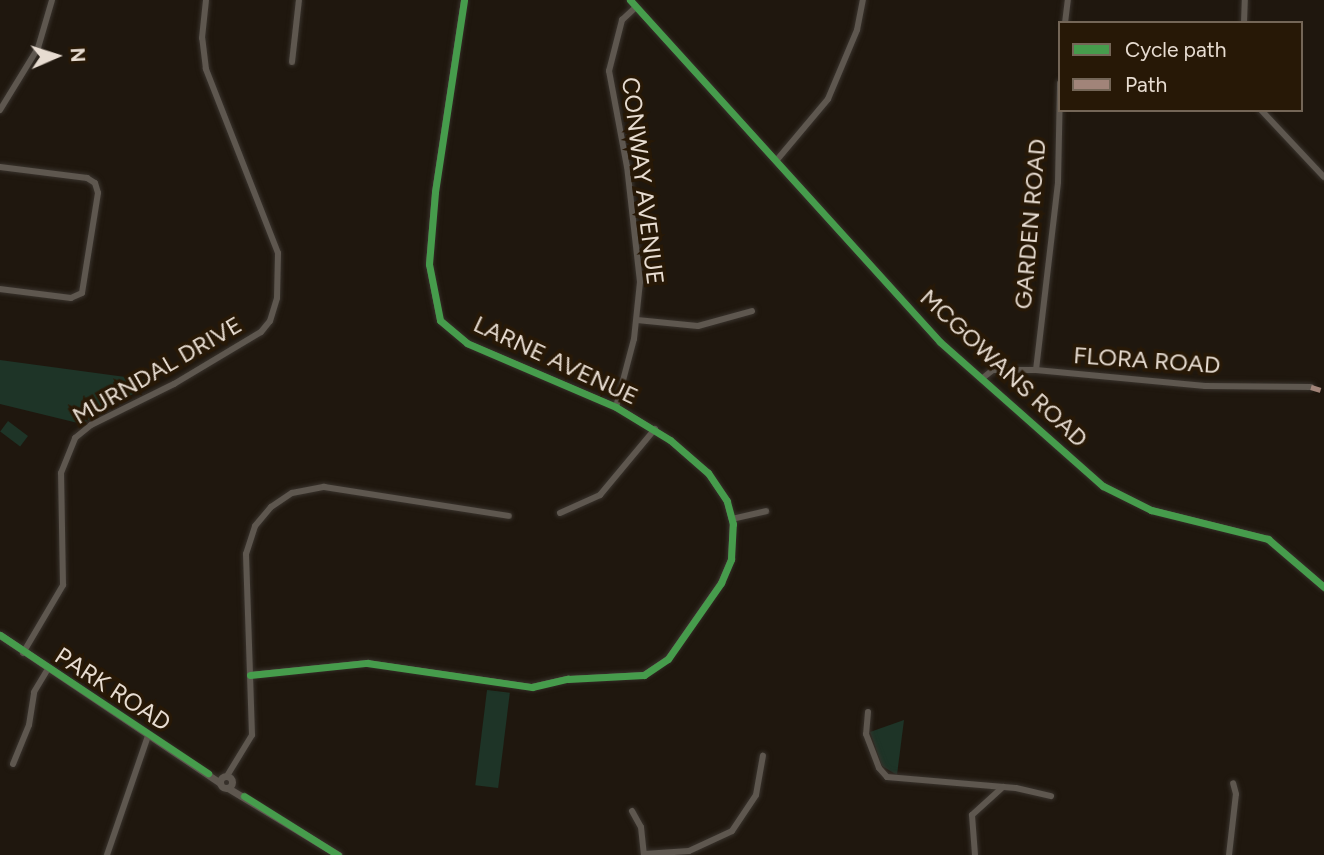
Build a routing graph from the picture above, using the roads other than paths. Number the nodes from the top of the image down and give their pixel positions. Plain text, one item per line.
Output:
1 (52, 0) edge
2 (206, 0) edge
3 (299, 0) edge
4 (464, 0) edge
5 (630, 0) edge
6 (863, 0) edge
7 (1068, 0) edge
8 (1245, 0) edge
9 (636, 7) junction
10 (1065, 21) edge
11 (1244, 21) edge
12 (292, 62) dead end
13 (0, 110) edge
14 (1059, 112) edge
15 (1263, 112) edge
16 (776, 161) junction
17 (0, 167) edge
18 (1324, 177) edge
19 (0, 289) edge
20 (752, 311) dead end
21 (637, 320) junction
22 (1036, 369) junction
23 (984, 377) junction
24 (1311, 387) dead end
25 (616, 407) junction
26 (655, 429) junction
27 (766, 511) dead end
28 (560, 513) dead end
29 (509, 516) dead end
30 (732, 519) junction
31 (1324, 587) edge
32 (0, 635) edge
33 (23, 653) junction
34 (47, 670) junction
35 (250, 675) junction
36 (868, 712) dead end
37 (148, 736) junction
38 (763, 756) dead end
39 (13, 764) dead end
40 (227, 781) junction
41 (1233, 783) dead end
42 (1003, 787) junction
43 (1051, 796) dead end
44 (632, 810) dead end
45 (107, 855) edge
46 (338, 855) edge
47 (644, 855) edge
48 (975, 855) edge
49 (1229, 855) edge

1 - 13 street
2 - 33 street, MURNDAL DRIVE
3 - 12 street
4 - 25 street, LARNE AVENUE
5 - 9 street, MCGOWANS ROAD
6 - 16 street
7 - 10 street
8 - 11 street
9 - 16 street, MCGOWANS ROAD
9 - 21 street, CONWAY AVENUE
14 - 22 street, GARDEN ROAD
15 - 18 street
16 - 23 street, MCGOWANS ROAD
17 - 19 street
20 - 21 street
21 - 25 street, CONWAY AVENUE
22 - 23 street, FLORA ROAD
22 - 24 street, FLORA ROAD
23 - 31 street, MCGOWANS ROAD
25 - 26 street, LARNE AVENUE
26 - 28 street
26 - 30 street, LARNE AVENUE
27 - 30 street
29 - 35 street
30 - 35 street, LARNE AVENUE
32 - 33 street, PARK ROAD
33 - 34 street, PARK ROAD
34 - 37 street, PARK ROAD
34 - 39 street
35 - 40 street
36 - 42 street
37 - 40 street, PARK ROAD
37 - 45 street
38 - 47 street
40 - 46 street
41 - 49 street
42 - 43 street
42 - 48 street
44 - 47 street

